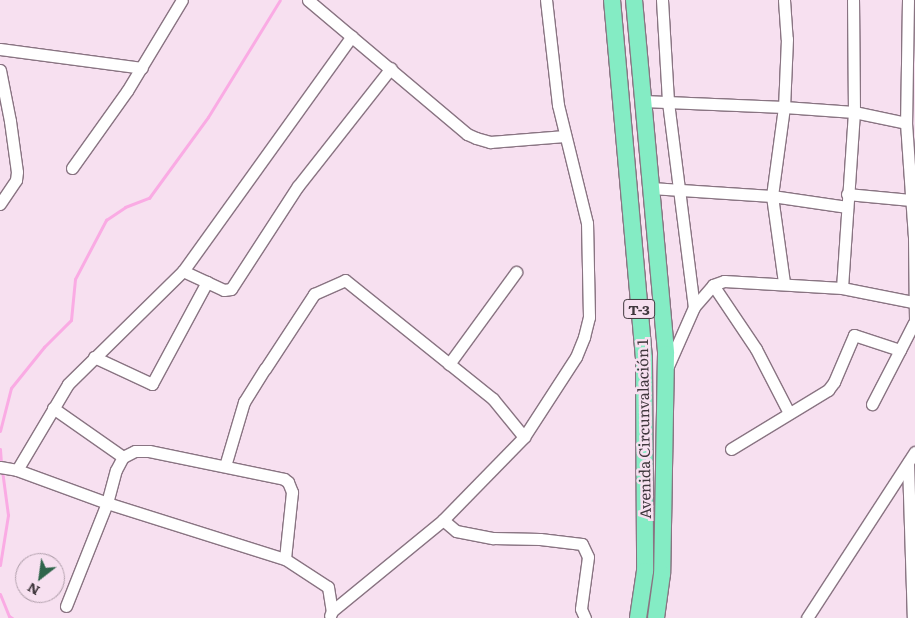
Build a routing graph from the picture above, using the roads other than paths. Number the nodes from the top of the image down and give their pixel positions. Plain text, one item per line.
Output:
1 (182, 0) edge
2 (308, 0) edge
3 (546, 0) edge
4 (612, 0) edge
5 (637, 0) edge
6 (662, 0) edge
7 (784, 0) edge
8 (853, 0) edge
9 (908, 0) edge
10 (352, 36) junction
11 (0, 49) edge
12 (142, 68) junction
13 (391, 68) junction
14 (0, 70) edge
15 (911, 79) edge
16 (643, 101) junction
17 (668, 102) junction
18 (784, 107) junction
19 (0, 110) edge
20 (854, 112) junction
21 (10, 120) junction
22 (906, 123) junction
23 (565, 136) junction
24 (72, 168) dead end
25 (651, 188) junction
26 (678, 190) junction
27 (847, 194) junction
28 (772, 196) junction
29 (912, 200) junction
30 (0, 204) edge
31 (847, 207) junction
32 (915, 238) edge
33 (183, 271) junction
34 (516, 272) dead end
35 (207, 282) junction
36 (784, 283) junction
37 (713, 285) junction
38 (842, 288) junction
39 (913, 302) junction
40 (694, 307) junction
41 (914, 324) edge
42 (900, 350) junction
43 (94, 357) junction
44 (449, 364) junction
45 (666, 373) junction
46 (872, 404) dead end
47 (53, 408) junction
48 (789, 413) junction
49 (524, 437) junction
50 (731, 449) dead end
51 (915, 452) edge
52 (123, 457) junction
53 (908, 463) junction
54 (224, 466) junction
55 (9, 468) edge
56 (106, 503) junction
57 (443, 520) junction
58 (285, 559) junction
59 (66, 606) dead end
60 (331, 614) edge
61 (585, 618) edge
62 (638, 618) edge
63 (656, 618) edge
64 (807, 618) edge
65 (913, 618) edge

1 - 12 street
2 - 10 street
3 - 23 street
4 - 62 main road, Avenida Circunvalación 1 / T-3
5 - 16 main road, Avenida Circunvalación 1 / T-3
6 - 17 street
7 - 18 street
8 - 20 street
9 - 15 street
10 - 13 street
10 - 33 street
11 - 12 street
12 - 24 street
13 - 23 street
13 - 35 street
14 - 21 street
15 - 22 street
16 - 17 street
16 - 25 main road, Avenida Circunvalación 1 / T-3
17 - 18 street
17 - 26 street
18 - 20 street
18 - 28 street
19 - 21 street
20 - 22 street
20 - 27 street
21 - 30 street
22 - 29 street
23 - 49 street
25 - 26 street
25 - 45 main road, Avenida Circunvalación 1 / T-3
26 - 28 street
26 - 40 street
27 - 29 street
27 - 31 street
28 - 31 street
28 - 36 street
29 - 32 street
31 - 38 street
32 - 39 street
33 - 35 street
33 - 43 street
34 - 44 street
35 - 43 street
36 - 37 street
36 - 38 street
37 - 40 street
37 - 48 street
38 - 39 street
39 - 41 street
40 - 45 street
41 - 42 street
42 - 46 street
42 - 48 street
43 - 47 street
44 - 49 street
44 - 54 street
45 - 63 main road, Avenida Circunvalación 1 / T-3
47 - 52 street
47 - 55 street
48 - 50 street
49 - 57 street
51 - 53 street
52 - 54 street
52 - 56 street
53 - 64 street
53 - 65 street
54 - 58 street
55 - 56 street
56 - 58 street
56 - 59 street
57 - 60 street
57 - 61 street
58 - 60 street

